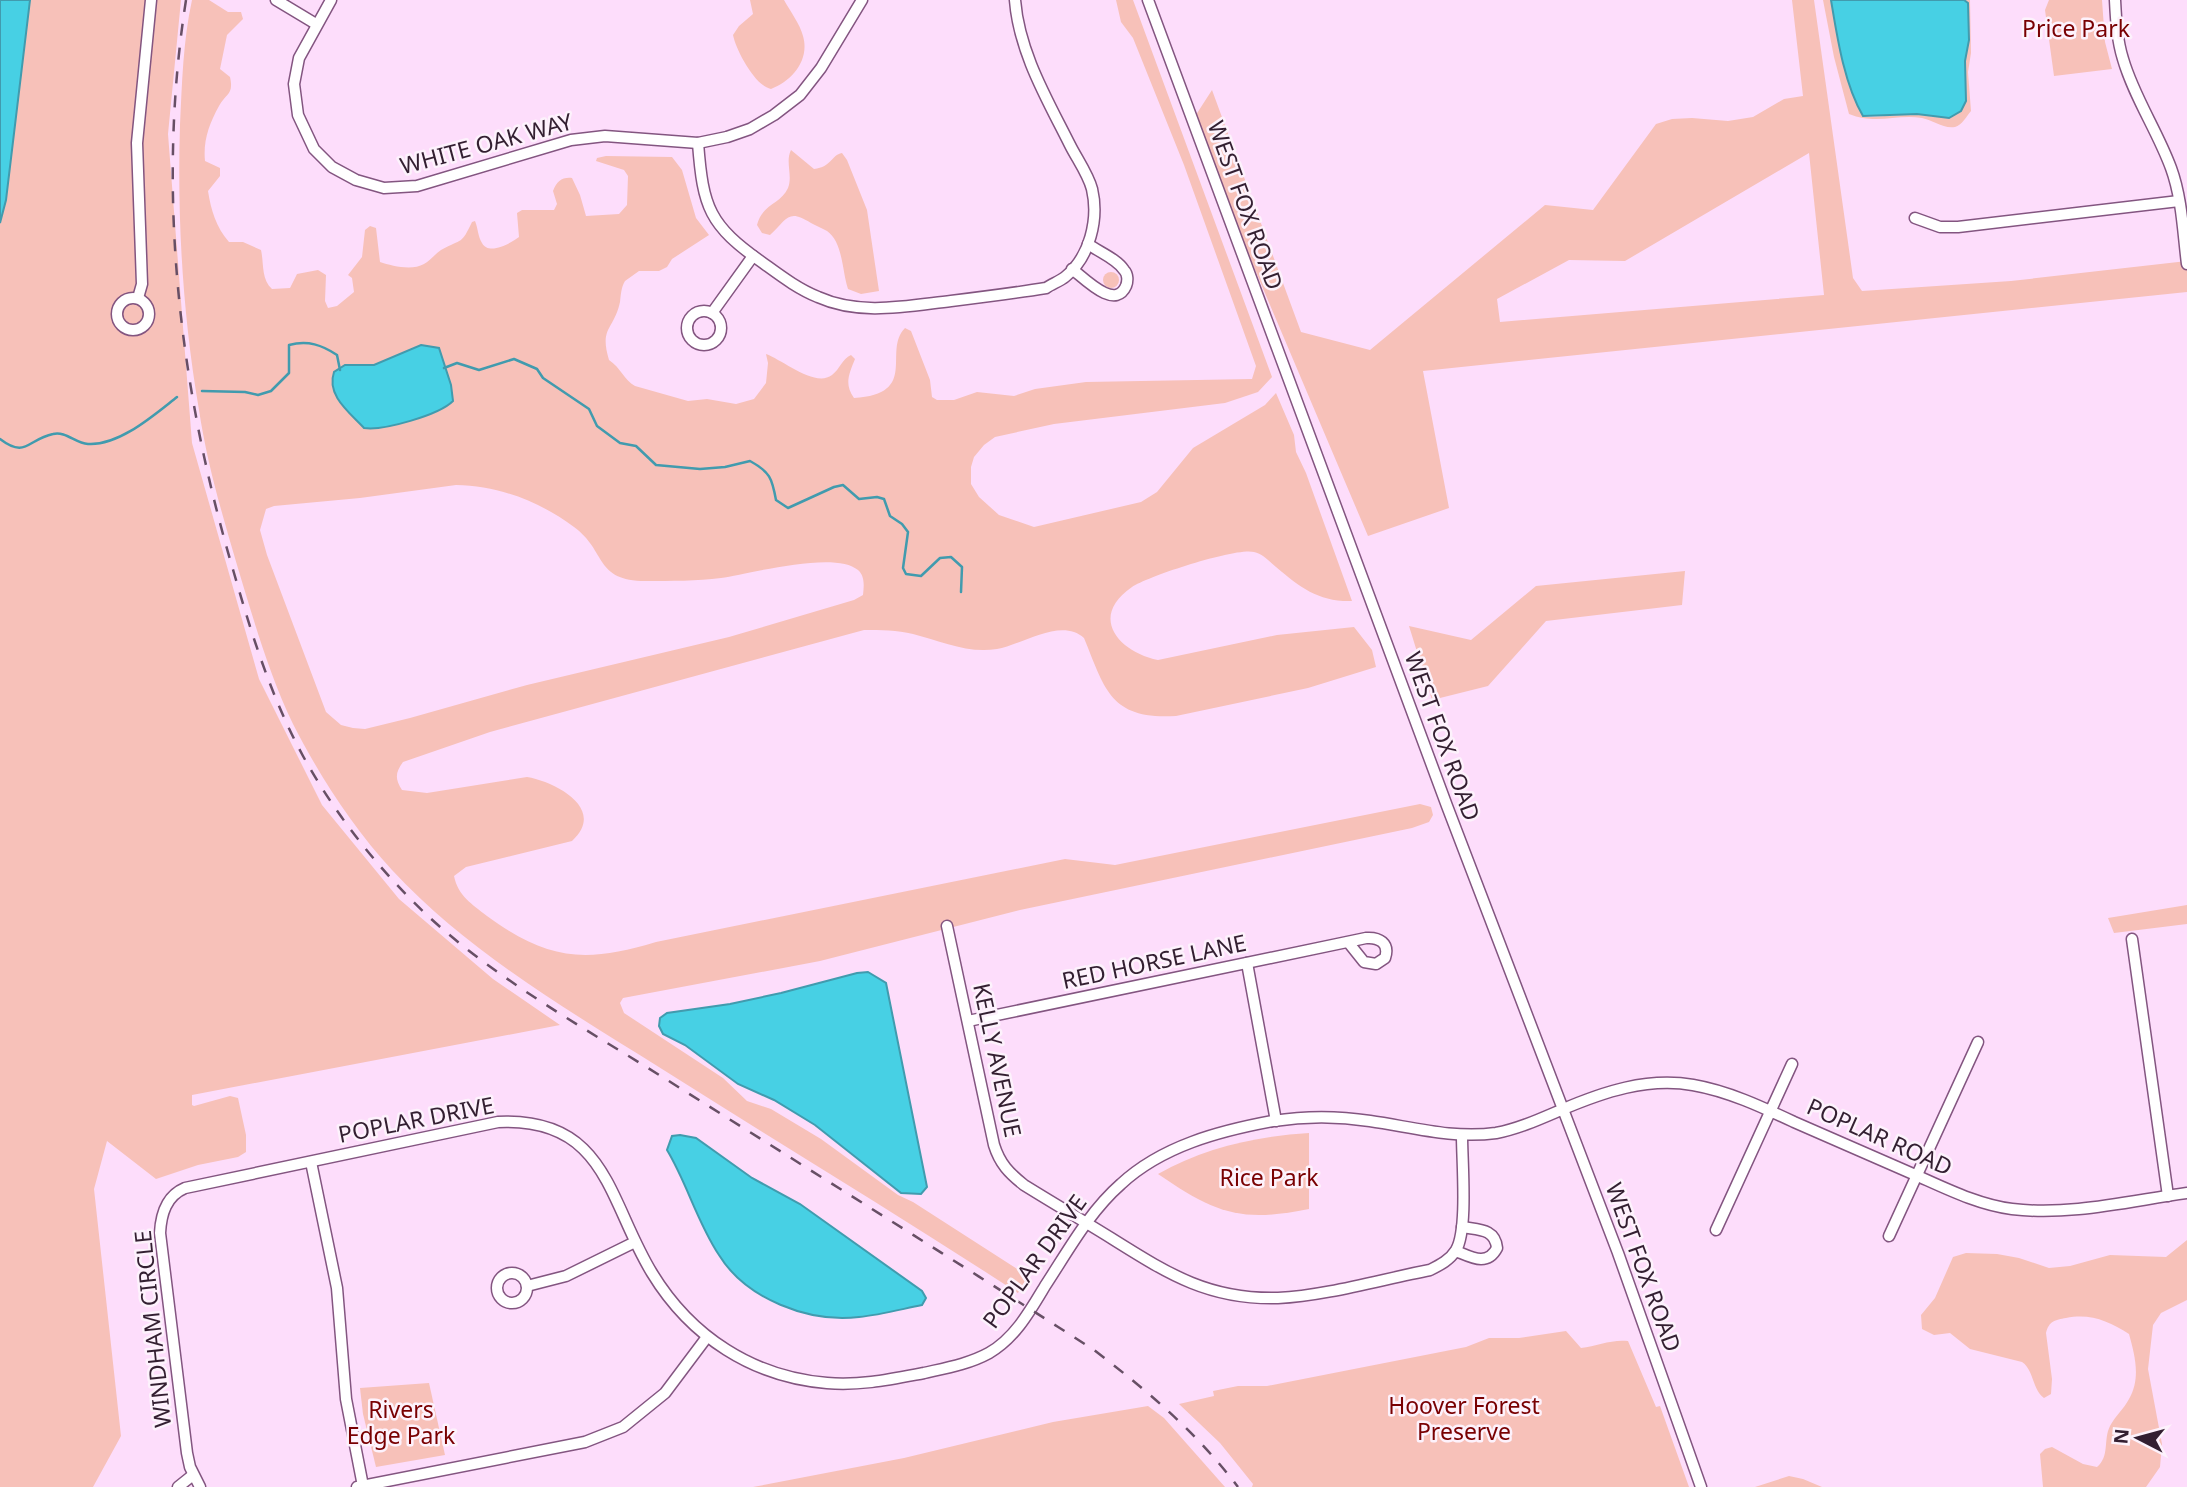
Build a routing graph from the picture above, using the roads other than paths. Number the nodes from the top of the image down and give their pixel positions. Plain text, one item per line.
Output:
1 (151, 0) edge
2 (275, 0) edge
3 (331, 0) edge
4 (862, 0) edge
5 (1015, 0) edge
6 (1148, 0) edge
7 (2115, 0) edge
8 (316, 24) junction
9 (698, 143) junction
10 (2179, 201) junction
11 (1914, 218) dead end
12 (1088, 244) junction
13 (753, 256) junction
14 (2187, 264) edge
15 (1072, 269) junction
16 (138, 299) dead end
17 (712, 313) dead end
18 (947, 926) dead end
19 (2132, 939) dead end
20 (1348, 942) dead end
21 (1247, 963) junction
22 (968, 1021) junction
23 (1978, 1042) dead end
24 (1792, 1064) dead end
25 (1562, 1109) junction
26 (1772, 1111) junction
27 (1276, 1121) junction
28 (1462, 1136) junction
29 (311, 1161) junction
30 (1915, 1175) junction
31 (185, 1188) joint
32 (2187, 1193) edge
33 (2168, 1196) junction
34 (1086, 1223) junction
35 (1462, 1227) junction
36 (1716, 1230) dead end
37 (1888, 1236) dead end
38 (635, 1242) junction
39 (1456, 1251) junction
40 (527, 1286) dead end
41 (707, 1337) junction
42 (193, 1475) junction
43 (360, 1486) edge
44 (178, 1487) edge
45 (200, 1487) edge
46 (1701, 1487) edge

1 - 16 street
2 - 8 street
3 - 8 street, WHITE OAK WAY
4 - 9 street, WHITE OAK WAY
5 - 12 street
6 - 25 street, WEST FOX ROAD
7 - 10 street
8 - 9 street, WHITE OAK WAY
9 - 13 street
10 - 11 street
10 - 14 street
12 - 15 street
12 - 15 street
13 - 15 street
13 - 17 street
18 - 22 street, KELLY AVENUE
19 - 33 street
20 - 21 street, RED HORSE LANE
21 - 22 street, RED HORSE LANE
21 - 27 street
22 - 34 street, KELLY AVENUE
23 - 30 street
24 - 26 street
25 - 26 street, POPLAR ROAD
25 - 28 street, POPLAR DRIVE
25 - 46 street, WEST FOX ROAD
26 - 30 street, POPLAR ROAD
26 - 36 street
27 - 28 street, POPLAR DRIVE
27 - 34 street, POPLAR DRIVE
28 - 35 street
29 - 31 street, POPLAR DRIVE
29 - 38 street, POPLAR DRIVE
29 - 43 street
30 - 33 street, POPLAR ROAD
30 - 37 street
31 - 42 street, WINDHAM CIRCLE
32 - 33 street, POPLAR ROAD
34 - 39 street, KELLY AVENUE
34 - 41 street, POPLAR DRIVE
35 - 39 street
35 - 39 street
38 - 40 street
38 - 41 street, POPLAR DRIVE
41 - 43 street
42 - 44 street
42 - 45 street, WINDHAM CIRCLE

